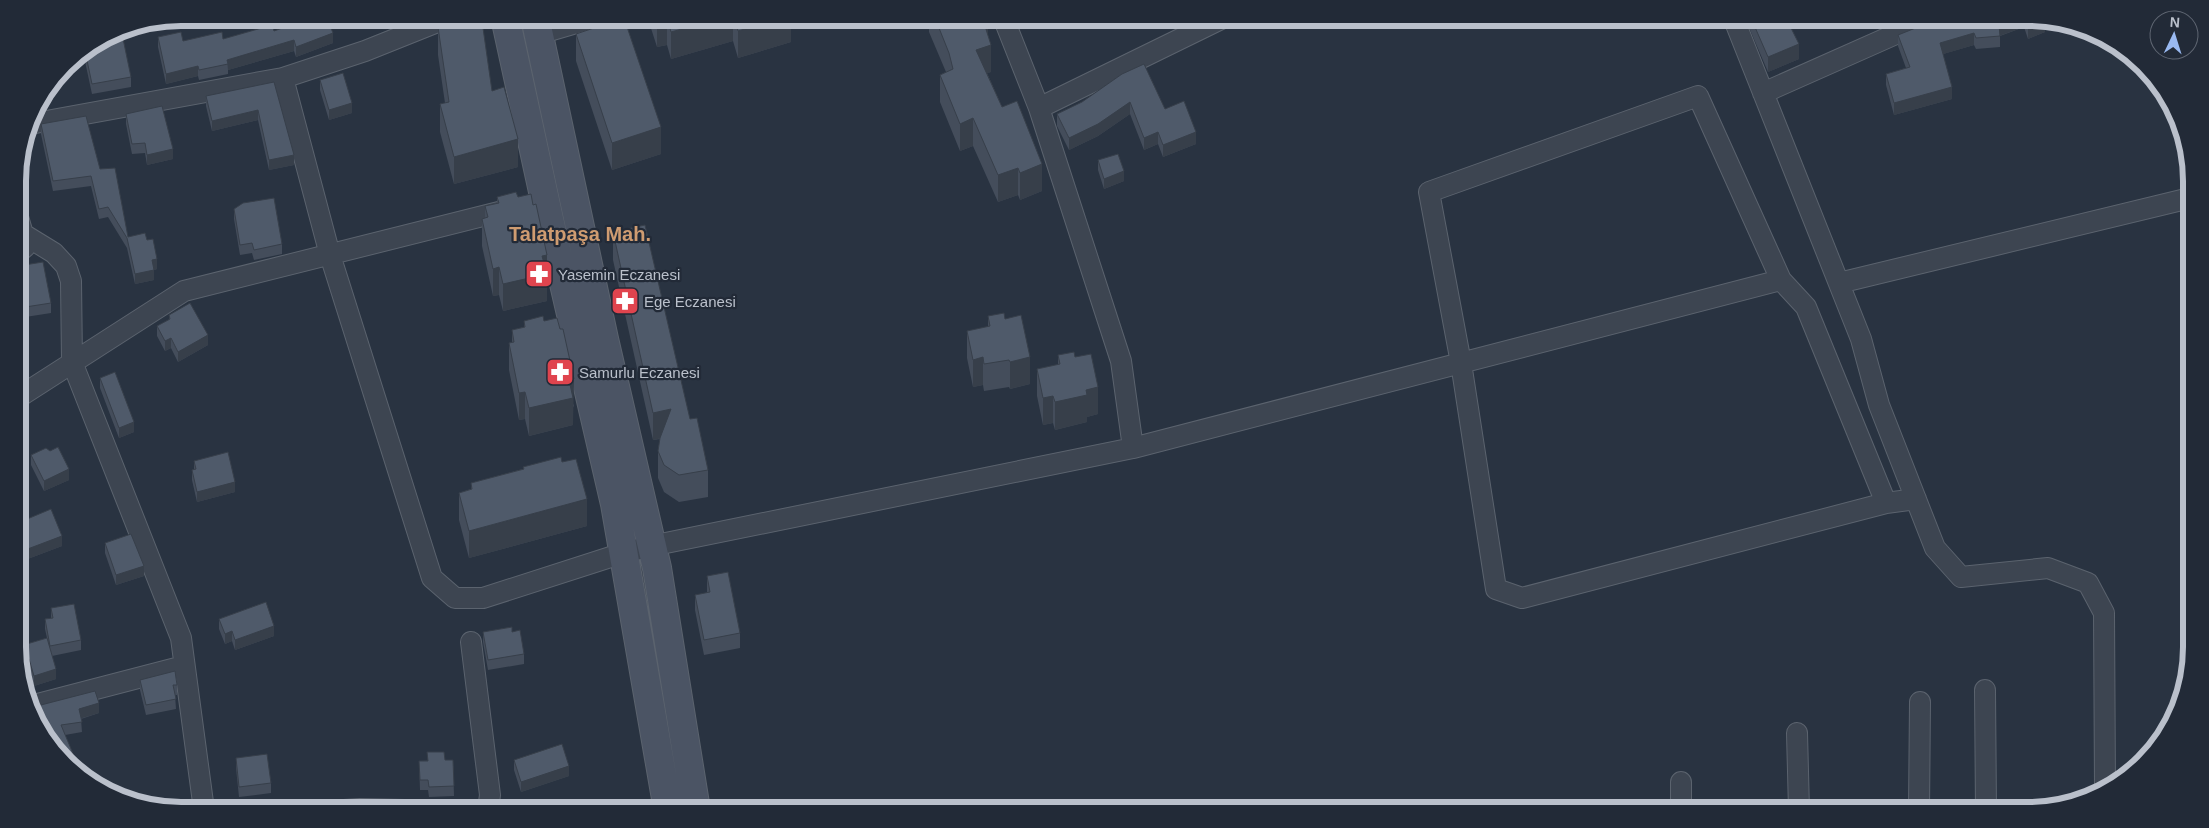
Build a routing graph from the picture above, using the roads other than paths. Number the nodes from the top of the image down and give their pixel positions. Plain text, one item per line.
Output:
1 (429, 26) edge
2 (507, 26) edge
3 (537, 26) edge
4 (1006, 26) edge
5 (1208, 26) edge
6 (1736, 26) edge
7 (1916, 26) edge
8 (283, 78) junction
9 (1763, 93) junction
10 (1039, 108) junction
11 (38, 123) edge
12 (545, 200) junction
13 (2183, 200) edge
14 (27, 230) edge
15 (330, 254) junction
16 (1781, 280) junction
17 (1839, 283) junction
18 (72, 362) junction
19 (1461, 363) junction
20 (27, 392) edge
21 (1133, 448) junction
22 (1916, 499) junction
23 (1886, 503) junction
24 (651, 546) junction
25 (623, 553) junction
26 (471, 642) dead end
27 (184, 666) junction
28 (1984, 690) dead end
29 (1920, 702) dead end
30 (37, 704) edge
31 (1797, 733) dead end
32 (2105, 781) edge
33 (1681, 782) dead end
34 (1681, 801) edge
35 (1799, 801) edge
36 (1919, 801) edge
37 (1986, 801) edge
38 (203, 802) edge
39 (489, 802) edge
40 (667, 802) edge
41 (695, 802) edge

1 - 8 street
2 - 12 main road
3 - 24 main road
4 - 10 street
5 - 10 street
6 - 9 street
7 - 9 street
8 - 11 street
8 - 15 street
9 - 17 street
10 - 21 street
12 - 15 street
12 - 25 main road
13 - 17 street
14 - 18 street
15 - 18 street
15 - 25 street
16 - 19 street
16 - 19 street
16 - 23 street
17 - 22 street
18 - 20 street
18 - 27 street
19 - 21 street
19 - 23 street
21 - 24 street
22 - 23 street
22 - 32 street
24 - 25 street
24 - 41 main road
25 - 40 main road
26 - 39 street
27 - 30 street
27 - 38 street
28 - 37 street
29 - 36 street
31 - 35 street
33 - 34 street

